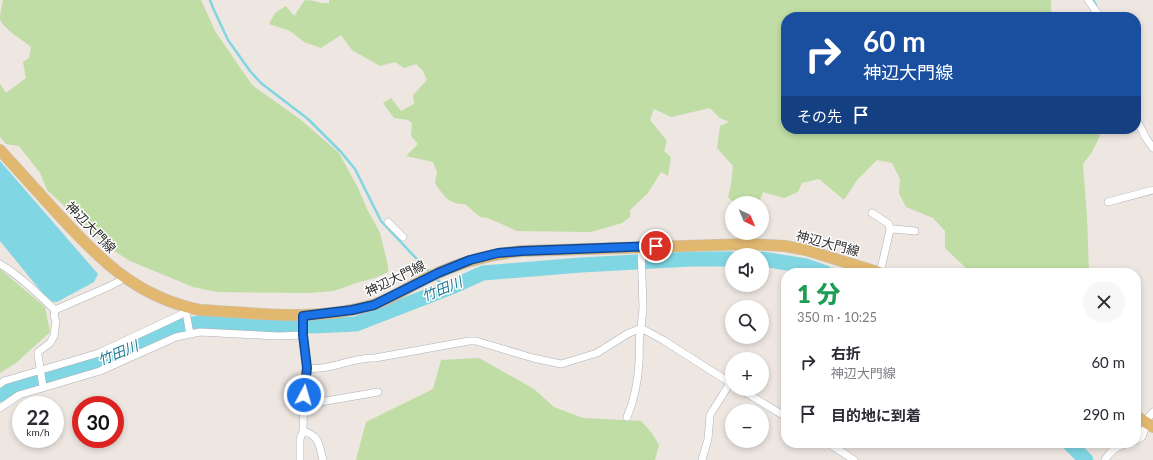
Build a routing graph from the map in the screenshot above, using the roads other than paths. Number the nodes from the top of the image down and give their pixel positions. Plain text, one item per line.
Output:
1 (1088, 0) edge
2 (1096, 12) edge
3 (1141, 128) edge
4 (1153, 133) edge
5 (1146, 138) junction
6 (1153, 148) edge
7 (0, 150) edge
8 (1153, 190) edge
9 (1108, 202) dead end
10 (872, 213) dead end
11 (388, 222) dead end
12 (890, 230) junction
13 (915, 231) dead end
14 (403, 237) dead end
15 (642, 250) junction
16 (0, 264) edge
17 (865, 268) edge
18 (882, 268) edge
19 (125, 278) junction
20 (54, 310) junction
21 (186, 311) junction
22 (303, 319) junction
23 (641, 328) junction
24 (190, 333) junction
25 (302, 334) junction
26 (307, 368) junction
27 (40, 372) junction
28 (725, 380) edge
29 (0, 384) edge
30 (43, 386) junction
31 (378, 392) dead end
32 (725, 393) edge
33 (752, 396) edge
34 (303, 405) junction
35 (0, 408) edge
36 (1153, 412) edge
37 (781, 414) edge
38 (627, 417) dead end
39 (1141, 419) edge
40 (1150, 425) edge
41 (303, 431) junction
42 (1141, 438) edge
43 (836, 448) edge
44 (1115, 448) edge
45 (300, 460) edge
46 (323, 460) edge
47 (702, 460) edge
48 (854, 460) edge
49 (1105, 460) edge

1 - 2 street
3 - 5 street
4 - 5 street
5 - 6 street
7 - 19 main road, 神辺大門線
8 - 9 street
10 - 12 street
11 - 14 street
12 - 13 street
12 - 18 street
15 - 17 main road, 神辺大門線
15 - 22 main road, 神辺大門線
15 - 23 street
16 - 20 street
19 - 20 street
19 - 21 main road, 神辺大門線
20 - 27 street
21 - 22 main road, 神辺大門線
21 - 24 street
21 - 27 street
22 - 25 street
23 - 26 street
23 - 28 street
23 - 38 street
24 - 25 street
24 - 30 street
25 - 26 street
26 - 34 street
27 - 29 street
27 - 30 street
30 - 35 street
31 - 34 street
32 - 47 street
33 - 37 street
34 - 41 street
36 - 40 street
39 - 40 main road
40 - 42 street
41 - 45 street
41 - 46 street
43 - 48 street
44 - 49 street

